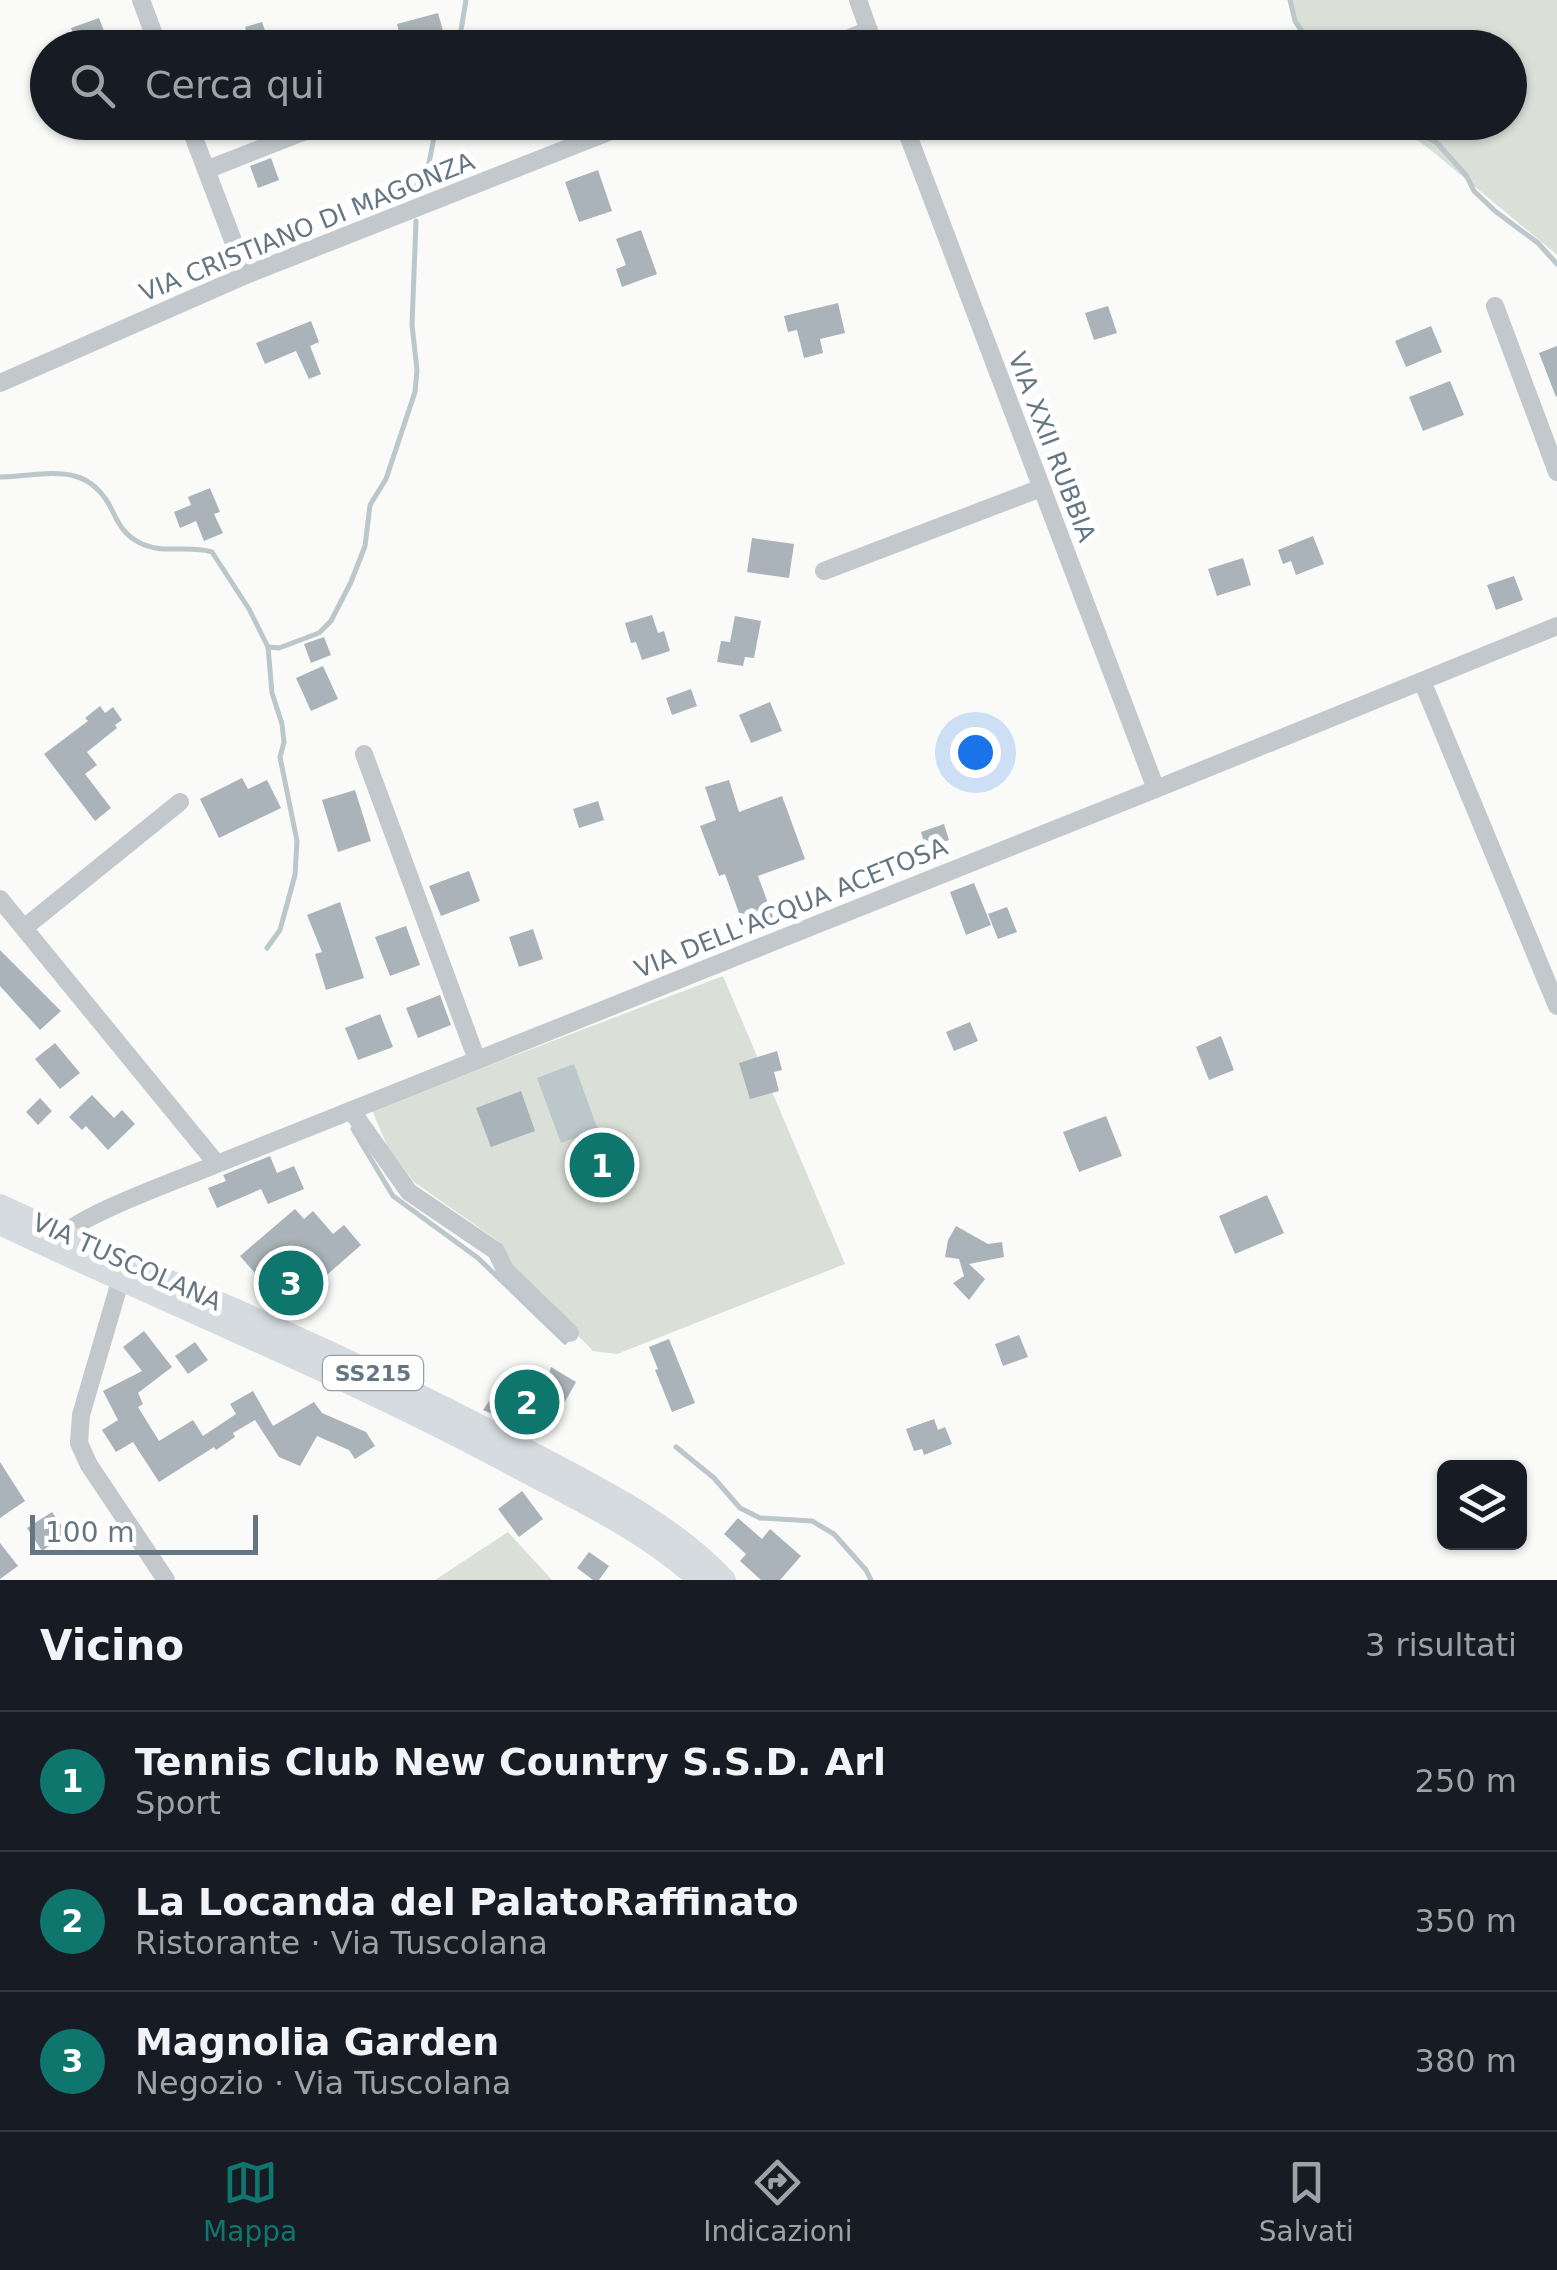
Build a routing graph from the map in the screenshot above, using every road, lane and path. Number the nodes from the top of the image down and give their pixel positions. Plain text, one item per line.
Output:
1 (142, 0) edge
2 (858, 0) edge
3 (153, 30) edge
4 (869, 30) edge
5 (195, 140) edge
6 (282, 140) edge
7 (588, 140) edge
8 (911, 140) edge
9 (206, 170) junction
10 (246, 275) junction
11 (1495, 306) dead end
12 (0, 383) edge
13 (1557, 472) edge
14 (1040, 488) junction
15 (824, 570) dead end
16 (1557, 626) edge
17 (1422, 681) junction
18 (364, 754) dead end
19 (1156, 789) junction
20 (180, 802) dead end
21 (0, 899) edge
22 (24, 928) junction
23 (1557, 1006) edge
24 (477, 1060) junction
25 (351, 1110) junction
26 (217, 1164) junction
27 (0, 1204) edge
28 (0, 1224) edge
29 (57, 1242) junction
30 (123, 1270) junction
31 (570, 1333) dead end
32 (166, 1580) edge
33 (699, 1580) edge
34 (724, 1580) edge

1 - 3 street
2 - 4 street
5 - 9 street
6 - 9 street
7 - 10 street, VIA CRISTIANO DI MAGONZA
8 - 14 street, VIA XXII RUBBIA
9 - 10 street
10 - 12 street, VIA CRISTIANO DI MAGONZA
11 - 13 street
14 - 15 street
14 - 19 street, VIA XXII RUBBIA
16 - 17 street, VIA DELL'ACQUA ACETOSA
17 - 19 street, VIA DELL'ACQUA ACETOSA
17 - 23 street
18 - 24 street
19 - 24 street, VIA DELL'ACQUA ACETOSA
20 - 22 street
21 - 22 street
22 - 26 street
24 - 25 street, VIA DELL'ACQUA ACETOSA
25 - 26 street, VIA DELL'ACQUA ACETOSA
25 - 31 street
26 - 29 street, VIA DELL'ACQUA ACETOSA
27 - 29 main road, VIA TUSCOLANA / SS215
28 - 29 main road, VIA TUSCOLANA / SS215
29 - 30 main road, VIA TUSCOLANA / SS215
30 - 32 street
30 - 33 main road, VIA TUSCOLANA / SS215
30 - 34 main road, VIA TUSCOLANA / SS215

